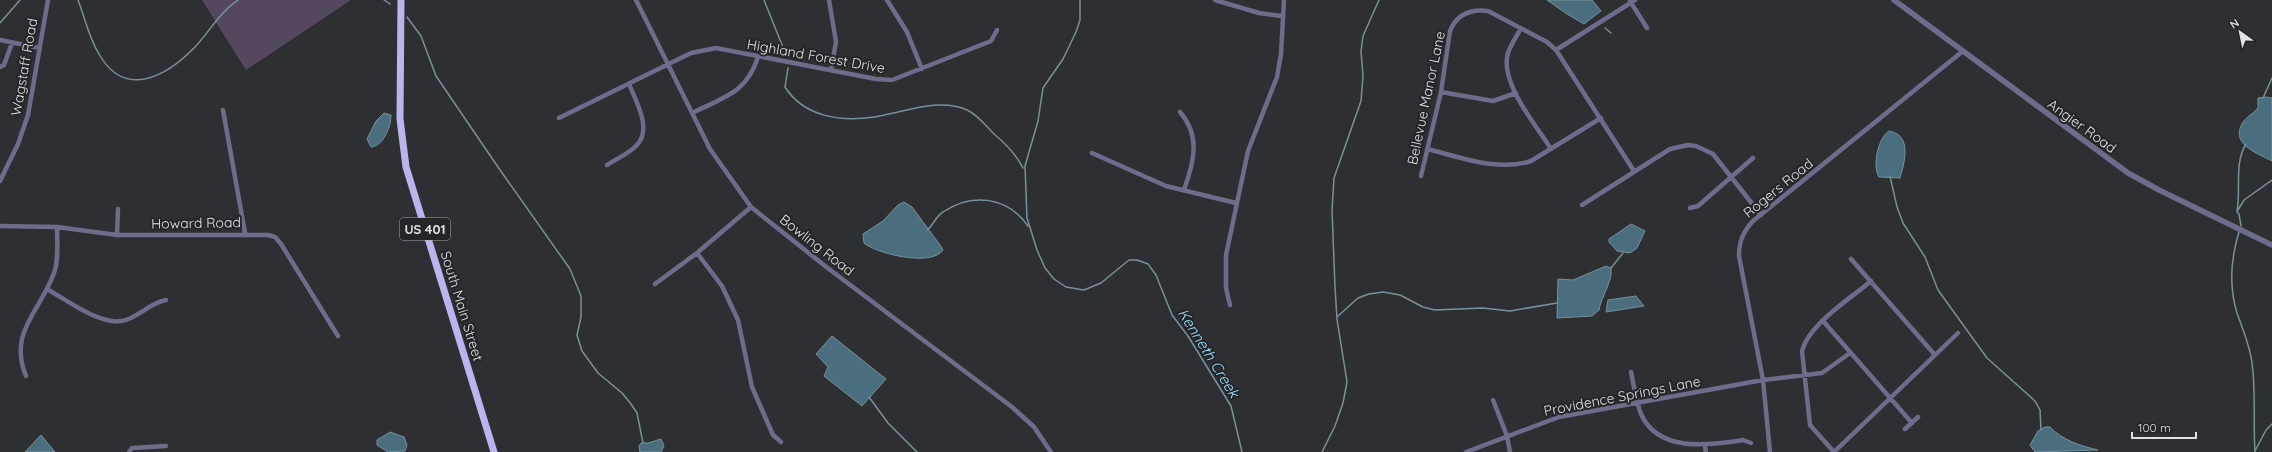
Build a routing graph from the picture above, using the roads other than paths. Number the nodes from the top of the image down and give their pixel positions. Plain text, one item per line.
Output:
1 (48, 0) edge
2 (401, 0) edge
3 (636, 0) edge
4 (829, 0) edge
5 (887, 0) edge
6 (1215, 0) edge
7 (1284, 0) edge
8 (1894, 0) edge
9 (1632, 1) edge
10 (1282, 16) junction
11 (1521, 28) junction
12 (1647, 28) dead end
13 (997, 30) dead end
14 (0, 40) edge
15 (12, 43) junction
16 (40, 48) junction
17 (1556, 50) junction
18 (1963, 51) junction
19 (758, 57) junction
20 (668, 64) junction
21 (0, 67) edge
22 (922, 69) junction
23 (831, 70) junction
24 (629, 84) junction
25 (1441, 92) junction
26 (1516, 93) junction
27 (223, 110) dead end
28 (692, 112) junction
29 (1180, 112) dead end
30 (559, 118) dead end
31 (1601, 118) junction
32 (1427, 149) junction
33 (1551, 149) junction
34 (1092, 153) dead end
35 (1753, 158) dead end
36 (607, 165) dead end
37 (1634, 172) junction
38 (1421, 176) dead end
39 (1731, 176) junction
40 (0, 181) edge
41 (1184, 190) junction
42 (1236, 203) junction
43 (1582, 205) dead end
44 (752, 207) junction
45 (1690, 208) dead end
46 (118, 209) dead end
47 (1762, 215) junction
48 (0, 226) edge
49 (57, 227) junction
50 (245, 233) junction
51 (117, 235) junction
52 (2272, 245) edge
53 (697, 253) junction
54 (1851, 259) dead end
55 (1871, 281) junction
56 (655, 284) dead end
57 (47, 289) junction
58 (166, 300) dead end
59 (1230, 305) dead end
60 (1823, 321) junction
61 (1958, 332) dead end
62 (338, 336) dead end
63 (1850, 354) junction
64 (1935, 355) junction
65 (1631, 372) dead end
66 (26, 376) dead end
67 (1804, 376) junction
68 (1763, 380) junction
69 (1890, 399) junction
70 (1493, 400) dead end
71 (1637, 403) junction
72 (1918, 417) dead end
73 (1912, 423) junction
74 (1905, 429) dead end
75 (1507, 436) junction
76 (781, 442) dead end
77 (1751, 443) dead end
78 (166, 446) dead end
79 (1705, 446) junction
80 (129, 452) edge
81 (494, 452) edge
82 (1051, 452) edge
83 (1466, 452) edge
84 (1510, 452) edge
85 (1706, 452) edge
86 (1770, 452) edge

1 - 16 street, Wagstaff Road
2 - 81 highway, South Main Street / US 401
3 - 20 street, Bowling Road
4 - 23 street
5 - 22 street
6 - 10 street
7 - 10 street
8 - 18 street, Angier Road
9 - 12 street
9 - 17 street
10 - 42 street
11 - 17 street, Bellevue Manor Lane
11 - 25 street, Bellevue Manor Lane
11 - 26 street
13 - 22 street, Highland Forest Drive
14 - 15 street
15 - 16 street
15 - 21 street
16 - 40 street, Wagstaff Road
17 - 31 street, Bellevue Manor Lane
18 - 47 street, Rogers Road
18 - 52 street, Angier Road
19 - 20 street, Highland Forest Drive
19 - 23 street, Highland Forest Drive
19 - 28 street
20 - 24 street, Highland Forest Drive
20 - 28 street, Bowling Road
22 - 23 street, Highland Forest Drive
24 - 30 street, Highland Forest Drive
24 - 36 street
25 - 26 street
25 - 32 street, Bellevue Manor Lane
26 - 33 street
27 - 50 street
28 - 44 street, Bowling Road
29 - 41 street
31 - 33 street
31 - 37 street, Bellevue Manor Lane
32 - 33 street
32 - 38 street, Bellevue Manor Lane
34 - 41 street
35 - 39 street
37 - 39 street
37 - 43 street
39 - 45 street
39 - 47 street
41 - 42 street
42 - 59 street
44 - 53 street
44 - 82 street, Bowling Road
46 - 51 street
47 - 68 street, Rogers Road
48 - 49 street, Howard Road
49 - 51 street, Howard Road
49 - 57 street
50 - 51 street, Howard Road
50 - 62 street, Howard Road
53 - 56 street
53 - 76 street
54 - 55 street
55 - 60 street
55 - 64 street
57 - 58 street
57 - 66 street
60 - 63 street
60 - 67 street
61 - 64 street
63 - 67 street, Providence Springs Lane
63 - 69 street
64 - 69 street
65 - 71 street
67 - 68 street, Providence Springs Lane
67 - 69 street
68 - 71 street, Providence Springs Lane
68 - 86 street, Rogers Road
69 - 73 street
70 - 75 street
71 - 75 street, Providence Springs Lane
71 - 79 street
72 - 73 street
73 - 74 street
75 - 83 street, Providence Springs Lane
75 - 84 street
77 - 79 street
78 - 80 street
79 - 85 street

